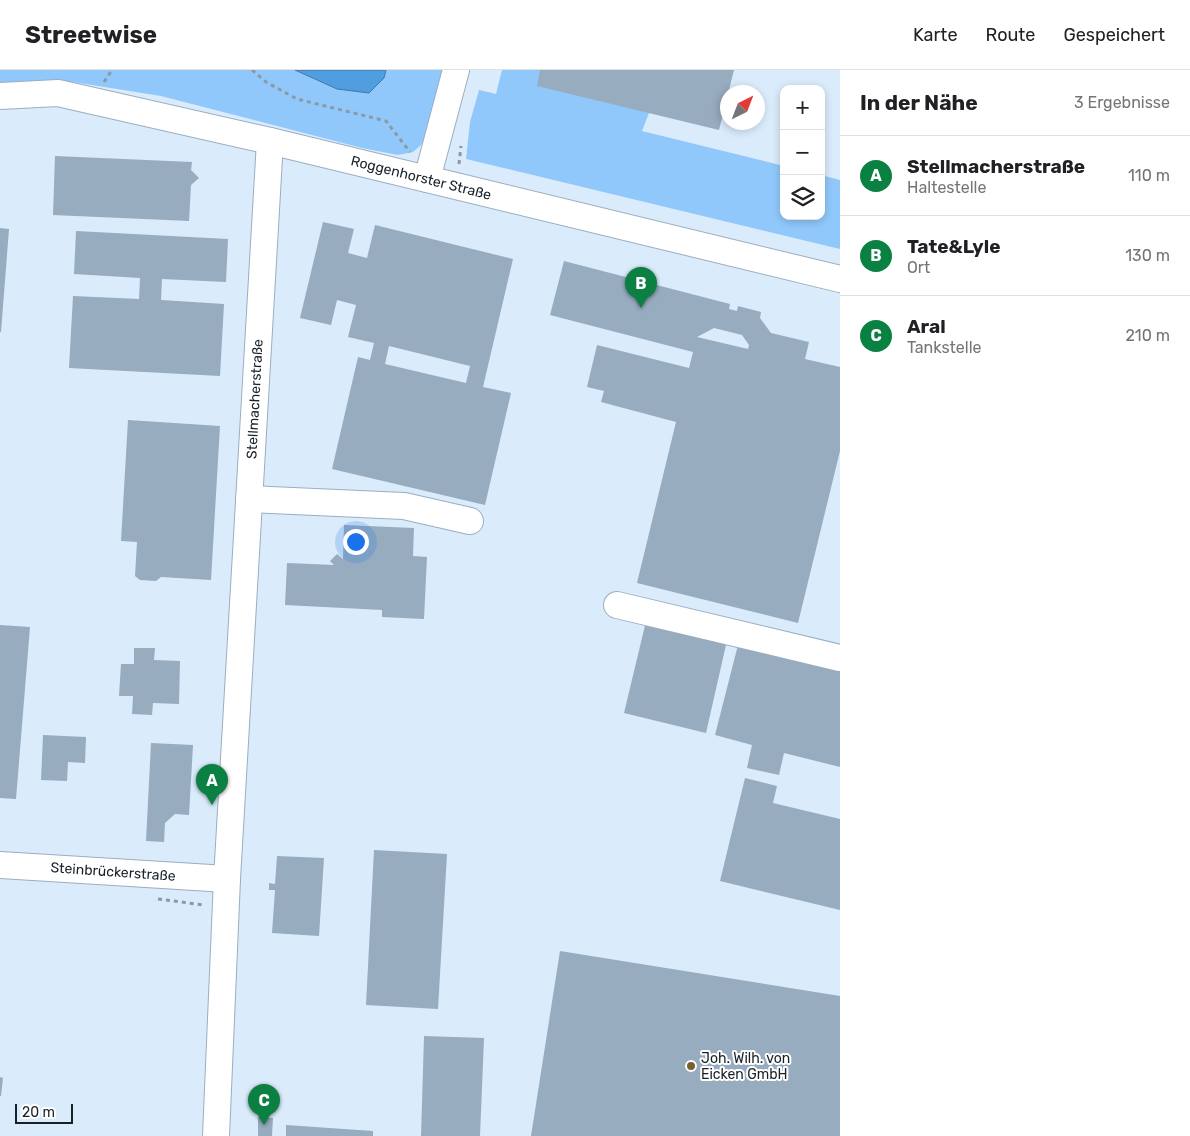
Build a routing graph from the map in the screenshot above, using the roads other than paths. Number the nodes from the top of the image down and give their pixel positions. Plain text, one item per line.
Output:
1 (456, 70) edge
2 (0, 96) edge
3 (270, 141) junction
4 (427, 179) junction
5 (840, 279) edge
6 (249, 499) junction
7 (470, 521) dead end
8 (617, 606) dead end
9 (840, 658) edge
10 (0, 865) edge
11 (227, 879) junction
12 (216, 1136) edge

1 - 4 street
2 - 3 street, Roggenhorster Straße
3 - 4 street, Roggenhorster Straße
3 - 6 street, Stellmacherstraße
4 - 5 street, Roggenhorster Straße
6 - 7 street
6 - 11 street, Stellmacherstraße
8 - 9 street
10 - 11 street, Steinbrückerstraße
11 - 12 street, Stellmacherstraße

